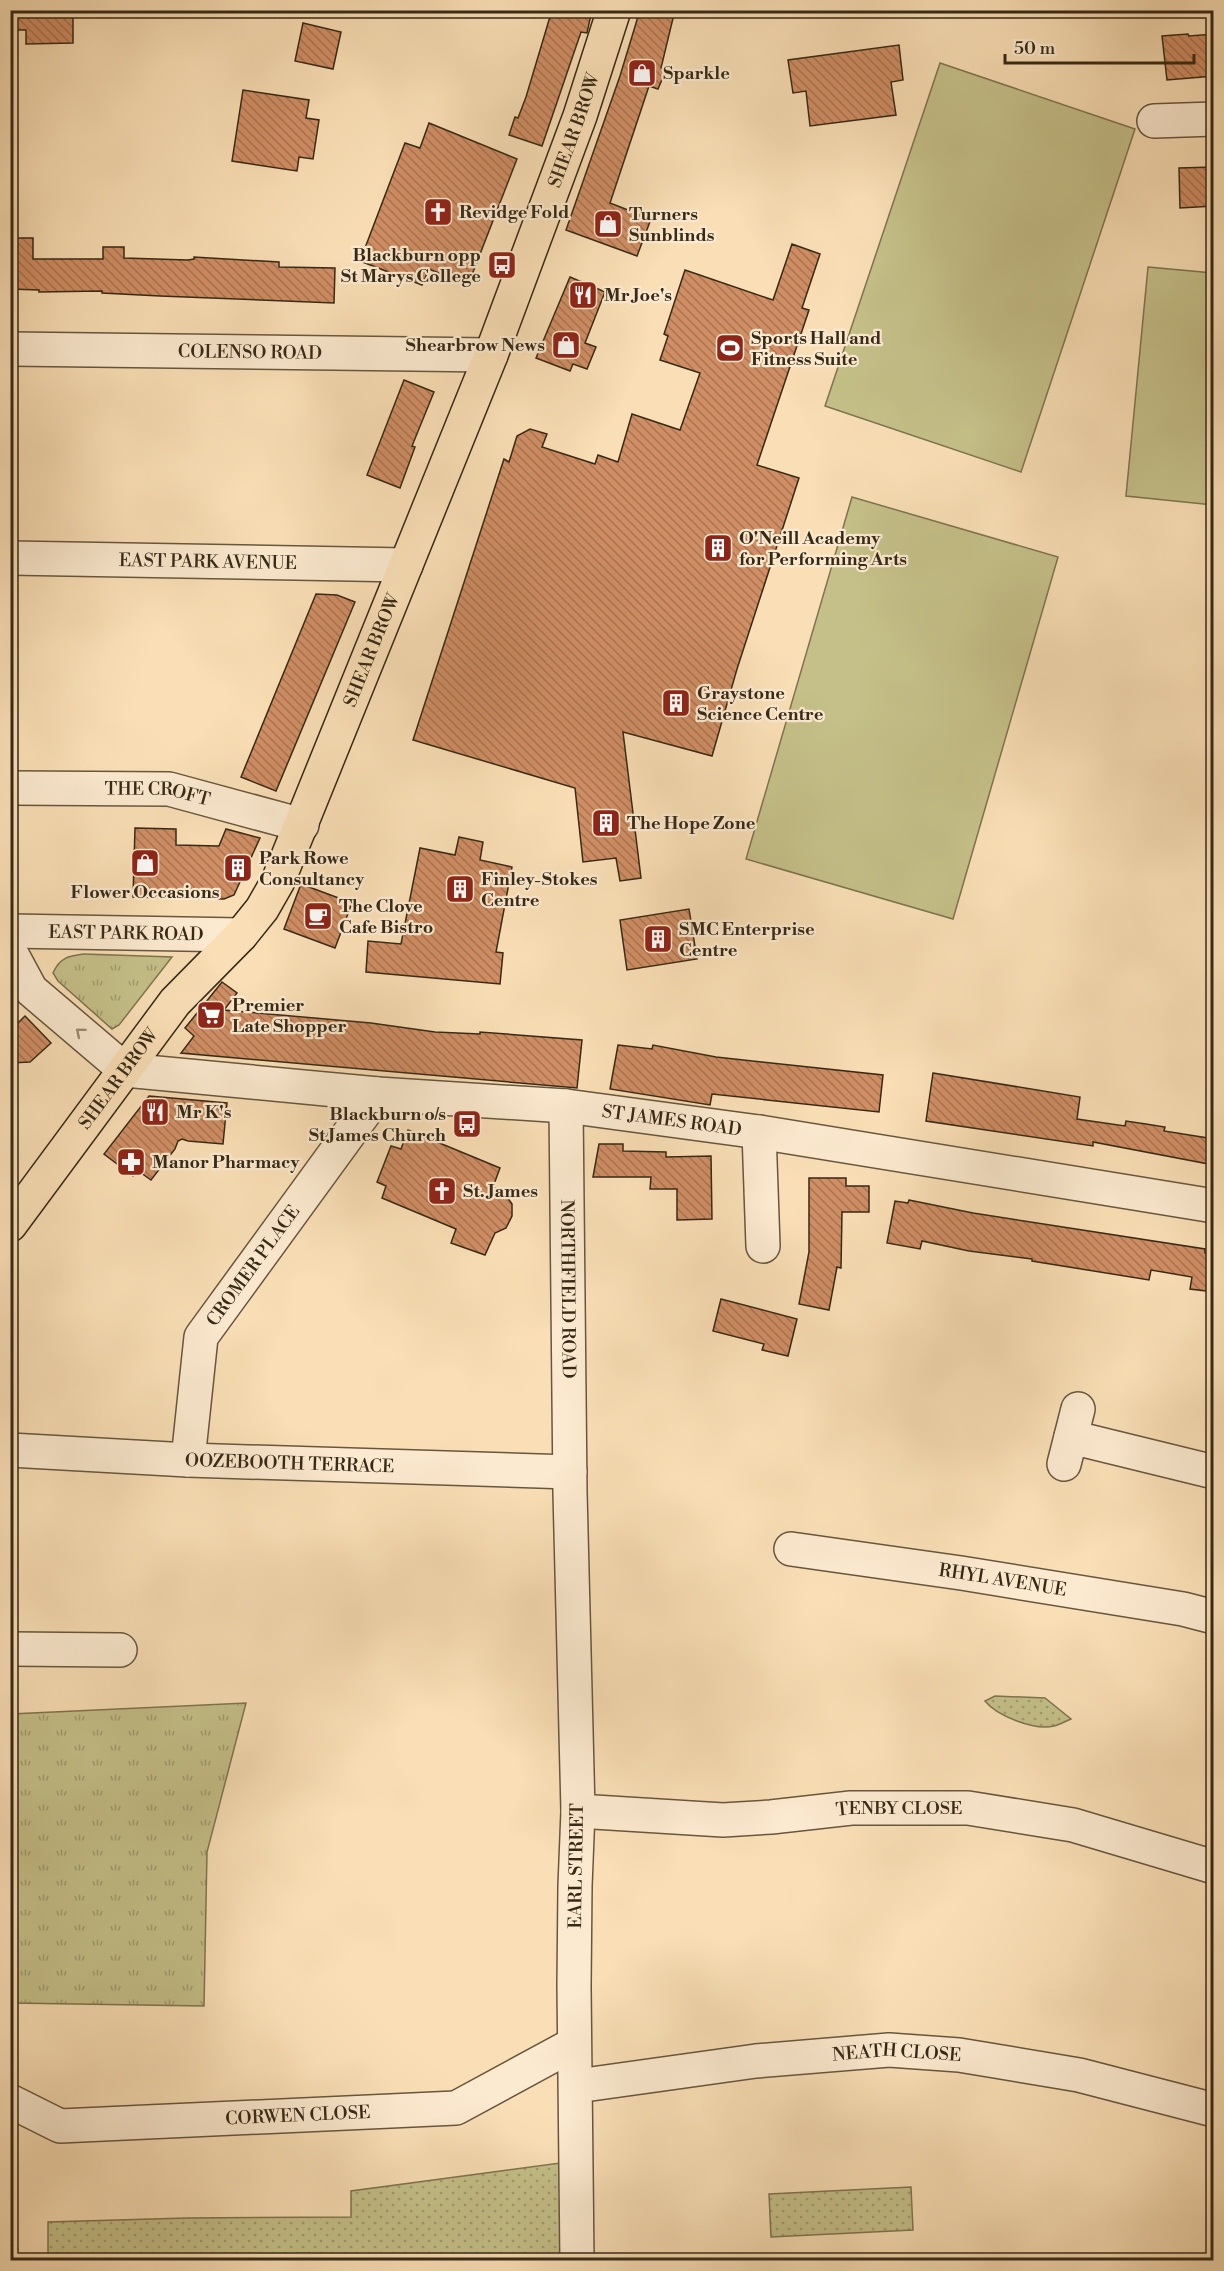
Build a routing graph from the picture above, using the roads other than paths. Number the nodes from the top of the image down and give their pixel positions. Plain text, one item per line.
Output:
1 (614, 10) edge
2 (1214, 119) edge
3 (1154, 121) dead end
4 (10, 349) edge
5 (491, 355) junction
6 (10, 558) edge
7 (406, 565) junction
8 (10, 788) edge
9 (302, 825) junction
10 (10, 931) edge
11 (242, 935) junction
12 (10, 951) edge
13 (125, 1070) junction
14 (378, 1094) junction
15 (566, 1106) junction
16 (759, 1132) junction
17 (1214, 1206) edge
18 (10, 1226) edge
19 (763, 1246) dead end
20 (1071, 1437) dead end
21 (10, 1450) edge
22 (188, 1460) junction
23 (570, 1472) junction
24 (1214, 1472) edge
25 (791, 1549) dead end
26 (1214, 1617) edge
27 (10, 1649) edge
28 (120, 1650) dead end
29 (578, 1811) junction
30 (1214, 1867) edge
31 (574, 2044) junction
32 (577, 2086) junction
33 (10, 2101) edge
34 (1214, 2110) edge
35 (577, 2260) edge

1 - 5 main road, SHEAR BROW
2 - 3 street
4 - 5 street, COLENSO ROAD
5 - 7 main road, SHEAR BROW
6 - 7 street, EAST PARK AVENUE
7 - 9 main road, SHEAR BROW
8 - 9 street, THE CROFT
9 - 11 main road, SHEAR BROW
10 - 11 street, EAST PARK ROAD
11 - 13 main road, SHEAR BROW
13 -> 12 street
13 - 14 street, ST JAMES ROAD
13 - 18 main road, SHEAR BROW
14 - 15 street, ST JAMES ROAD
14 - 22 street, CROMER PLACE
15 - 16 street, ST JAMES ROAD
15 - 23 street, NORTHFIELD ROAD
16 - 17 street, ST JAMES ROAD
16 - 19 street
20 - 24 street
21 - 22 street, OOZEBOOTH TERRACE
22 - 23 street, OOZEBOOTH TERRACE
23 - 29 street, EARL STREET
25 - 26 street, RHYL AVENUE
27 - 28 street
29 - 30 street, TENBY CLOSE
29 - 31 street, EARL STREET
31 - 32 street, EARL STREET
31 - 33 street, CORWEN CLOSE
32 - 34 street, NEATH CLOSE
32 - 35 street, EARL STREET

